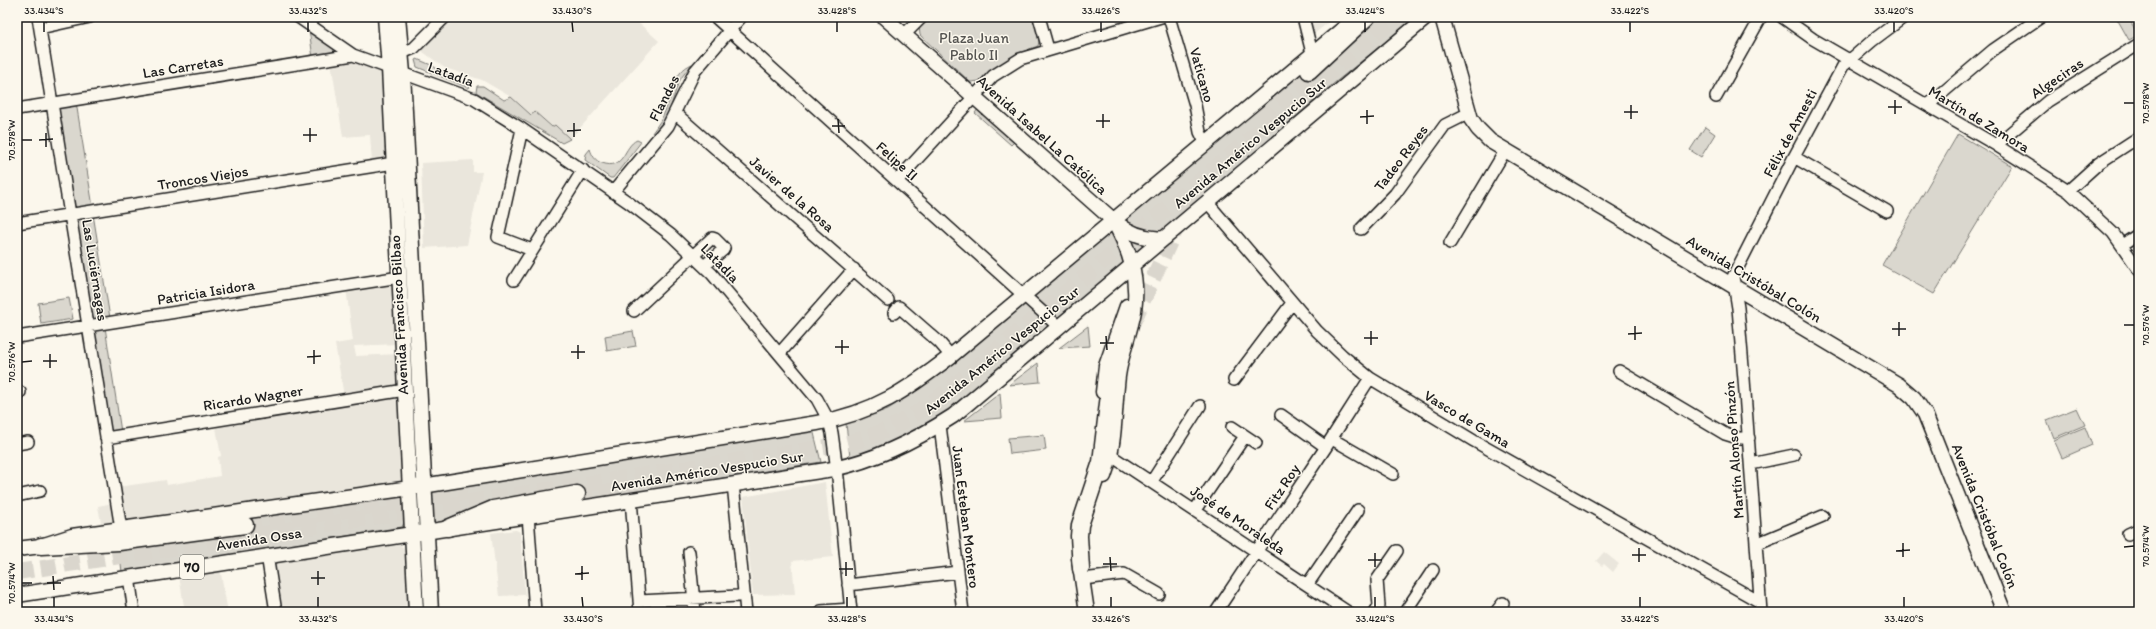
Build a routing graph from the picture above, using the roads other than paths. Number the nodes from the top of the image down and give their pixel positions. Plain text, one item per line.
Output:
1 (90, 17) edge
2 (298, 17) edge
3 (384, 17) edge
4 (398, 17) edge
5 (446, 17) edge
6 (715, 17) edge
7 (741, 17) edge
8 (884, 17) edge
9 (922, 17) edge
10 (1039, 17) edge
11 (1161, 17) edge
12 (1169, 17) edge
13 (1302, 17) edge
14 (1357, 17) edge
15 (1367, 17) edge
16 (1427, 17) edge
17 (1442, 17) edge
18 (1761, 17) edge
19 (1782, 17) edge
20 (1904, 17) edge
21 (2041, 17) edge
22 (39, 22) edge
23 (313, 22) edge
24 (729, 30) junction
25 (904, 35) junction
26 (386, 38) junction
27 (2139, 44) edge
28 (1048, 49) junction
29 (402, 53) junction
30 (1312, 53) junction
31 (353, 56) junction
32 (1849, 60) junction
33 (389, 68) junction
34 (1309, 72) tunnel mouth
35 (404, 73) junction
36 (973, 97) junction
37 (1716, 97) dead end
38 (52, 104) junction
39 (1928, 105) junction
40 (17, 109) edge
41 (1469, 112) junction
42 (675, 113) junction
43 (522, 128) junction
44 (2139, 137) edge
45 (1205, 142) junction
46 (1996, 146) junction
47 (1505, 151) junction
48 (1794, 157) junction
49 (394, 163) junction
50 (583, 170) junction
51 (897, 181) junction
52 (2068, 191) junction
53 (613, 192) junction
54 (1207, 202) junction
55 (1887, 211) dead end
56 (70, 214) junction
57 (1113, 220) junction
58 (17, 223) edge
59 (1362, 229) dead end
60 (2139, 234) edge
61 (1165, 238) junction
62 (1450, 243) dead end
63 (2122, 244) junction
64 (532, 250) junction
65 (694, 257) junction
66 (704, 266) junction
67 (854, 269) junction
68 (2139, 270) edge
69 (1134, 272) junction
70 (400, 277) junction
71 (514, 280) dead end
72 (1733, 286) junction
73 (1024, 296) junction
74 (888, 300) dead end
75 (1292, 303) junction
76 (634, 311) dead end
77 (894, 313) dead end
78 (89, 326) junction
79 (1059, 327) junction
80 (17, 337) edge
81 (778, 354) junction
82 (951, 356) junction
83 (1619, 371) dead end
84 (1111, 378) dead end
85 (1370, 378) junction
86 (1234, 380) dead end
87 (405, 390) junction
88 (1200, 406) dead end
89 (1281, 415) dead end
90 (829, 421) junction
91 (940, 425) junction
92 (1232, 427) dead end
93 (1245, 436) junction
94 (106, 438) junction
95 (1749, 438) junction
96 (1256, 443) dead end
97 (1329, 443) junction
98 (1110, 455) junction
99 (1794, 455) dead end
100 (1751, 464) junction
101 (837, 468) junction
102 (1393, 474) dead end
103 (1152, 481) junction
104 (733, 484) junction
105 (425, 485) junction
106 (410, 488) junction
107 (40, 491) dead end
108 (577, 494) tunnel mouth
109 (17, 496) edge
110 (631, 499) junction
111 (1195, 510) junction
112 (1358, 510) dead end
113 (528, 515) junction
114 (1823, 516) dead end
115 (245, 525) tunnel mouth
116 (448, 528) junction
117 (121, 529) junction
118 (2139, 529) edge
119 (427, 532) junction
120 (412, 534) junction
121 (2128, 534) dead end
122 (1756, 544) junction
123 (41, 546) junction
124 (17, 549) edge
125 (1258, 551) junction
126 (1397, 551) dead end
127 (689, 552) dead end
128 (267, 555) junction
129 (1433, 570) dead end
130 (958, 572) junction
131 (1082, 574) junction
132 (129, 576) junction
133 (1307, 584) junction
134 (848, 585) junction
135 (1159, 594) dead end
136 (17, 595) edge
137 (738, 596) dead end
138 (694, 598) junction
139 (639, 601) junction
140 (1760, 607) edge
141 (851, 610) edge
142 (821, 611) dead end
143 (134, 612) edge
144 (276, 612) edge
145 (416, 612) edge
146 (431, 612) edge
147 (535, 612) edge
148 (640, 612) edge
149 (695, 612) edge
150 (746, 612) edge
151 (963, 612) edge
152 (1087, 612) edge
153 (1216, 612) edge
154 (1348, 612) edge
155 (1375, 612) edge
156 (1405, 612) edge
157 (2004, 612) edge

1 - 22 street
2 - 23 street
3 - 26 main road, Avenida Francisco Bilbao
4 - 29 main road, Avenida Francisco Bilbao
5 - 29 street
6 - 24 street, Felipe II
7 - 24 street, Flandes
8 - 25 main road, Avenida Isabel La Católica
9 - 25 street
10 - 28 street
11 - 28 street
12 - 45 street, Vaticano
13 - 30 street
14 - 30 main road, Avenida Américo Vespucio Sur
15 - 34 highway
16 - 54 main road, Avenida Américo Vespucio Sur
17 - 41 main road, Avenida Cristóbal Colón
18 - 37 street
19 - 32 street, Martín de Zamora
20 - 32 street, Félix de Amesti
21 - 39 street
22 - 38 street, Las Luciérnagas
23 - 31 street
24 - 42 street, Flandes
24 - 51 street, Felipe II
25 - 36 main road, Avenida Isabel La Católica
26 - 29 main road
26 - 33 main road, Avenida Francisco Bilbao
27 - 46 street, Algeciras
28 - 36 street
29 - 35 main road, Avenida Francisco Bilbao
30 - 45 main road, Avenida Américo Vespucio Sur
31 - 33 street, Latadía
31 - 38 street, Las Carretas
32 - 39 street, Martín de Zamora
32 - 48 street, Félix de Amesti
33 - 35 street, Latadía
33 - 49 main road, Avenida Francisco Bilbao
35 - 43 street, Latadía
35 - 105 main road, Avenida Francisco Bilbao
36 - 51 street
36 - 57 main road, Avenida Isabel La Católica
38 - 40 street, Las Carretas
38 - 56 street, Las Luciérnagas
39 - 46 street, Martín de Zamora
41 - 47 main road, Avenida Cristóbal Colón
41 - 59 street, Tadeo Reyes
42 - 53 street, Flandes
42 - 67 street, Javier de la Rosa
43 - 50 street, Latadía
43 - 64 street
44 - 52 street
45 - 57 main road, Avenida Américo Vespucio Sur
46 - 52 street, Martín de Zamora
47 - 62 street
47 - 72 main road, Avenida Cristóbal Colón
48 - 55 street
48 - 72 street, Félix de Amesti
49 - 56 street, Troncos Viejos
49 - 70 main road, Avenida Francisco Bilbao
50 - 53 street, Latadía
50 - 64 street
51 - 73 street, Felipe II
52 - 63 street, Martín de Zamora
53 - 65 street, Latadía
54 - 61 main road, Avenida Américo Vespucio Sur
54 - 75 street, Vasco de Gama
56 - 58 street, Troncos Viejos
56 - 78 street, Las Luciérnagas
57 - 61 main road
57 - 69 main road, Avenida Isabel La Católica
57 - 73 main road, Avenida Américo Vespucio Sur
60 - 63 street
61 - 69 main road, Avenida Américo Vespucio Sur
63 - 68 street, Martín de Zamora
64 - 71 street
65 - 66 street, Latadía
65 - 66 street
65 - 76 street
66 - 81 street, Latadía
67 - 74 street, Javier de la Rosa
67 - 81 street
69 - 79 main road, Avenida Américo Vespucio Sur
69 - 98 main road, Avenida Isabel La Católica
69 - 131 main road, Avenida Isabel La Católica
70 - 78 street, Patricia Isidora
70 - 87 main road, Avenida Francisco Bilbao
72 - 95 street, Martín Alonso Pinzón
72 - 157 main road, Avenida Cristóbal Colón
73 - 79 street, Felipe II
73 - 82 main road, Avenida Américo Vespucio Sur
75 - 85 street, Vasco de Gama
75 - 86 street
77 - 82 street
78 - 80 street, Patricia Isidora
78 - 94 street, Las Luciérnagas
79 - 91 main road, Avenida Américo Vespucio Sur
81 - 90 street, Latadía
82 - 90 main road, Avenida Américo Vespucio Sur
83 - 95 street
84 - 131 highway
85 - 97 street, Fitz Roy
85 - 140 street, Vasco de Gama
87 - 94 street, Ricardo Wagner
87 - 106 main road, Avenida Francisco Bilbao
88 - 103 street
89 - 97 street
90 - 101 street, Latadía
90 - 105 main road, Avenida Américo Vespucio Sur
91 - 101 main road, Avenida Américo Vespucio Sur
91 - 130 street, Juan Esteban Montero
92 - 93 street
93 - 96 street
93 - 111 street
94 - 117 street, Las Luciérnagas
95 - 100 street, Martín Alonso Pinzón
97 - 102 street
97 - 125 street, Fitz Roy
98 - 103 street, José de Moraleda
98 - 131 main road, Avenida Isabel La Católica
99 - 100 street
100 - 122 street, Martín Alonso Pinzón
101 - 104 main road, Avenida Américo Vespucio Sur
101 - 134 street, Latadía
103 - 111 street, José de Moraleda
104 - 110 main road, Avenida Américo Vespucio Sur
104 - 150 street
105 - 106 main road, Avenida Américo Vespucio Sur
105 - 119 main road, Avenida Francisco Bilbao
106 - 117 main road, Avenida Ossa
106 - 120 main road, Avenida Francisco Bilbao
107 - 109 street
108 - 116 highway
110 - 113 main road, Avenida Américo Vespucio Sur
110 - 139 street
111 - 125 street, José de Moraleda
112 - 133 street
113 - 116 main road, Avenida Américo Vespucio Sur
113 - 147 street
114 - 122 street
115 - 123 highway
116 - 119 main road, Avenida Américo Vespucio Sur / 70
117 - 123 main road, Avenida Ossa
118 - 121 street
119 - 120 main road, Avenida Américo Vespucio Sur / 70
119 - 146 main road, Avenida Francisco Bilbao
120 - 128 main road, Avenida Ossa / 70
120 - 145 main road, Avenida Francisco Bilbao
122 - 140 street, Martín Alonso Pinzón
123 - 124 main road, Avenida Ossa
125 - 133 street, José de Moraleda
125 - 153 street, Fitz Roy
126 - 155 street
127 - 138 street
128 - 132 main road, Avenida Ossa / 70
128 - 144 street
129 - 156 street
130 - 134 street
130 - 151 street, Juan Esteban Montero
131 - 135 street
131 - 152 main road, Avenida Isabel La Católica
132 - 136 main road, Avenida Ossa / 70
132 - 143 street
133 - 154 street, José de Moraleda
134 - 141 street, Latadía
137 - 138 street
138 - 139 street
138 - 149 street
139 - 148 street
141 - 142 street

